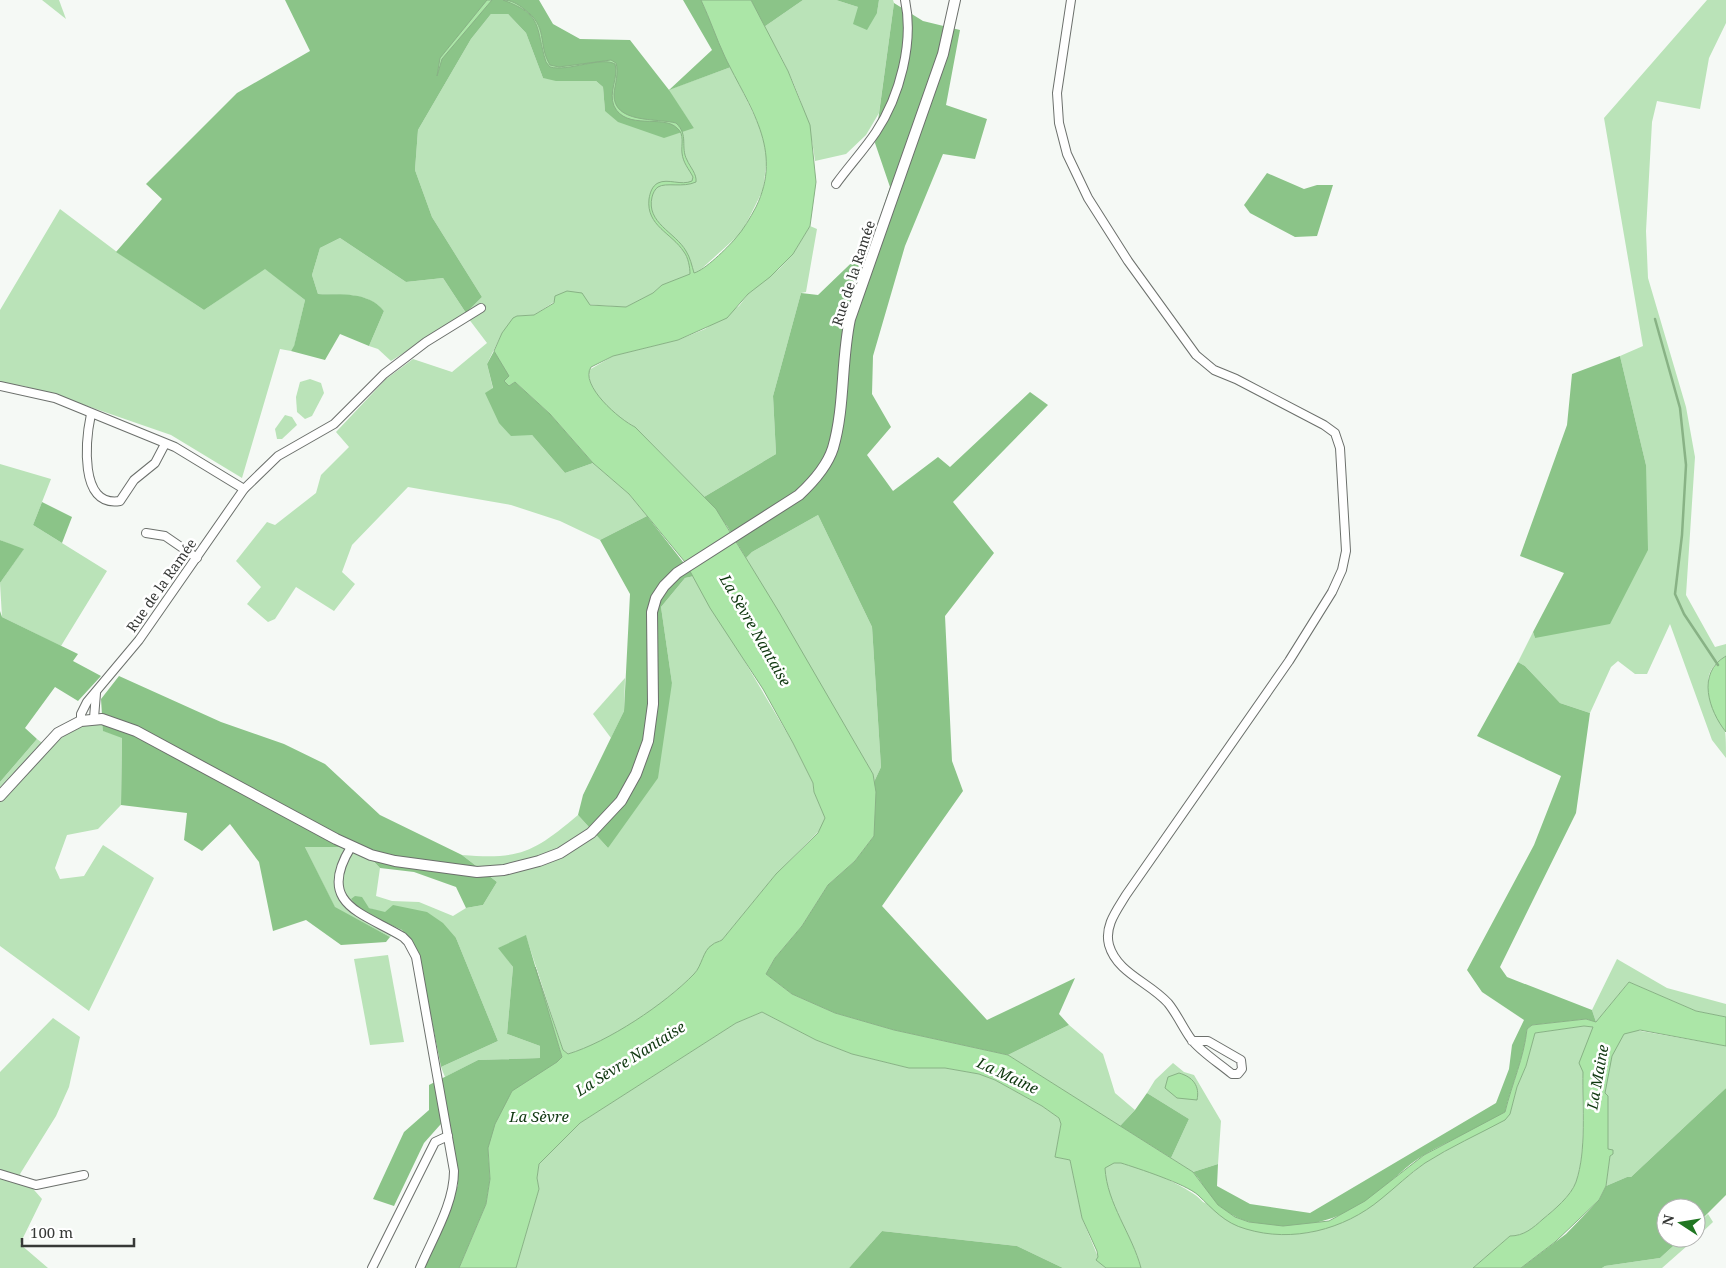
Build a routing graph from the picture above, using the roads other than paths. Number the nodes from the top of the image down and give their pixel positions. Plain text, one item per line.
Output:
1 (905, 0) edge
2 (955, 0) edge
3 (1071, 0) edge
4 (836, 184) dead end
5 (481, 308) dead end
6 (0, 386) edge
7 (91, 414) junction
8 (165, 444) junction
9 (244, 489) junction
10 (146, 533) dead end
11 (197, 558) junction
12 (96, 693) junction
13 (94, 718) junction
14 (81, 720) junction
15 (0, 796) edge
16 (351, 847) junction
17 (1192, 1041) junction
18 (448, 1136) junction
19 (0, 1174) edge
20 (84, 1175) dead end
21 (372, 1268) edge
22 (420, 1268) edge

1 - 4 street
2 - 16 main road, Rue de la Ramée
3 - 17 street
5 - 9 street, Rue de la Ramée
6 - 7 street
7 - 8 street
7 - 8 street
8 - 9 street
9 - 11 street, Rue de la Ramée
10 - 11 street
11 - 12 street, Rue de la Ramée
12 - 13 street
12 - 14 street, Rue de la Ramée
13 - 14 main road
13 - 16 main road, Rue de la Ramée
14 - 15 main road
16 - 18 street
17 - 17 street
18 - 21 street
18 - 22 street
19 - 20 street

